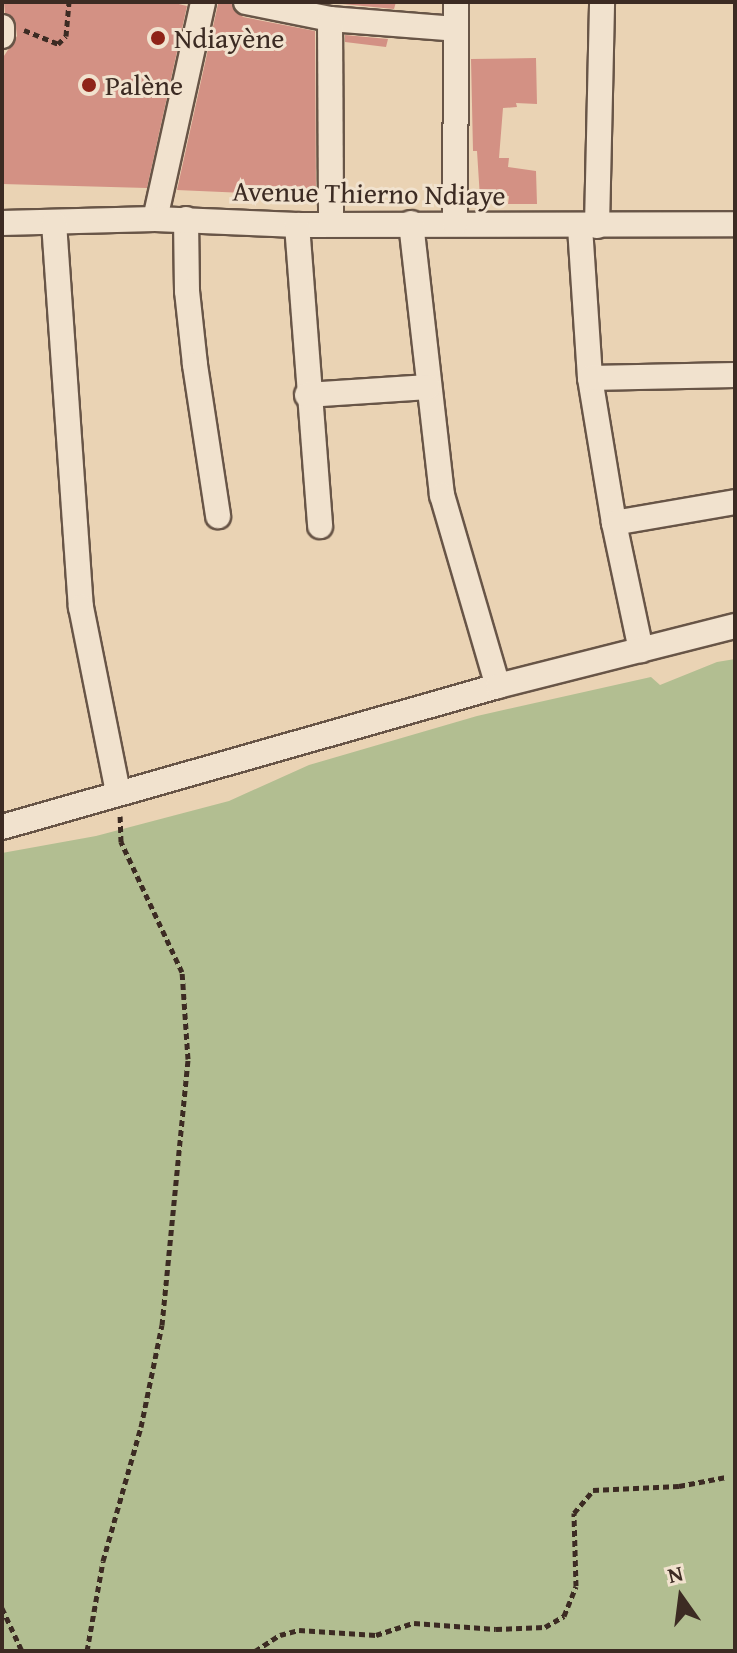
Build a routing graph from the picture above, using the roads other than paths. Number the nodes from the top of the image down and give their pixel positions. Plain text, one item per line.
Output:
1 (203, 2) edge
2 (246, 2) edge
3 (456, 2) edge
4 (602, 2) edge
5 (330, 19) junction
6 (456, 29) junction
7 (155, 219) junction
8 (186, 219) junction
9 (2, 223) edge
10 (54, 223) junction
11 (331, 223) junction
12 (411, 223) junction
13 (455, 224) junction
14 (735, 224) edge
15 (297, 225) junction
16 (588, 226) junction
17 (735, 375) edge
18 (590, 378) junction
19 (428, 387) junction
20 (307, 395) junction
21 (735, 502) edge
22 (218, 516) dead end
23 (614, 523) junction
24 (320, 526) dead end
25 (735, 626) edge
26 (641, 650) junction
27 (498, 686) junction
28 (118, 792) junction
29 (2, 827) edge

1 - 7 street
2 - 5 street
3 - 6 street
4 - 16 street
5 - 6 street
5 - 11 street
6 - 13 street
7 - 8 street, Avenue Thierno Ndiaye
7 - 10 street, Avenue Thierno Ndiaye
8 - 15 street, Avenue Thierno Ndiaye
8 - 22 street
9 - 10 street, Avenue Thierno Ndiaye
10 - 28 street
11 - 12 street, Avenue Thierno Ndiaye
11 - 15 street, Avenue Thierno Ndiaye
12 - 13 street, Avenue Thierno Ndiaye
12 - 19 street
13 - 16 street, Avenue Thierno Ndiaye
14 - 16 street, Avenue Thierno Ndiaye
15 - 20 street
16 - 18 street
17 - 18 street
18 - 23 street
19 - 20 street
19 - 27 street
20 - 24 street
21 - 23 street
23 - 26 street
25 - 26 street
26 - 27 street
27 - 28 street
28 - 29 street

